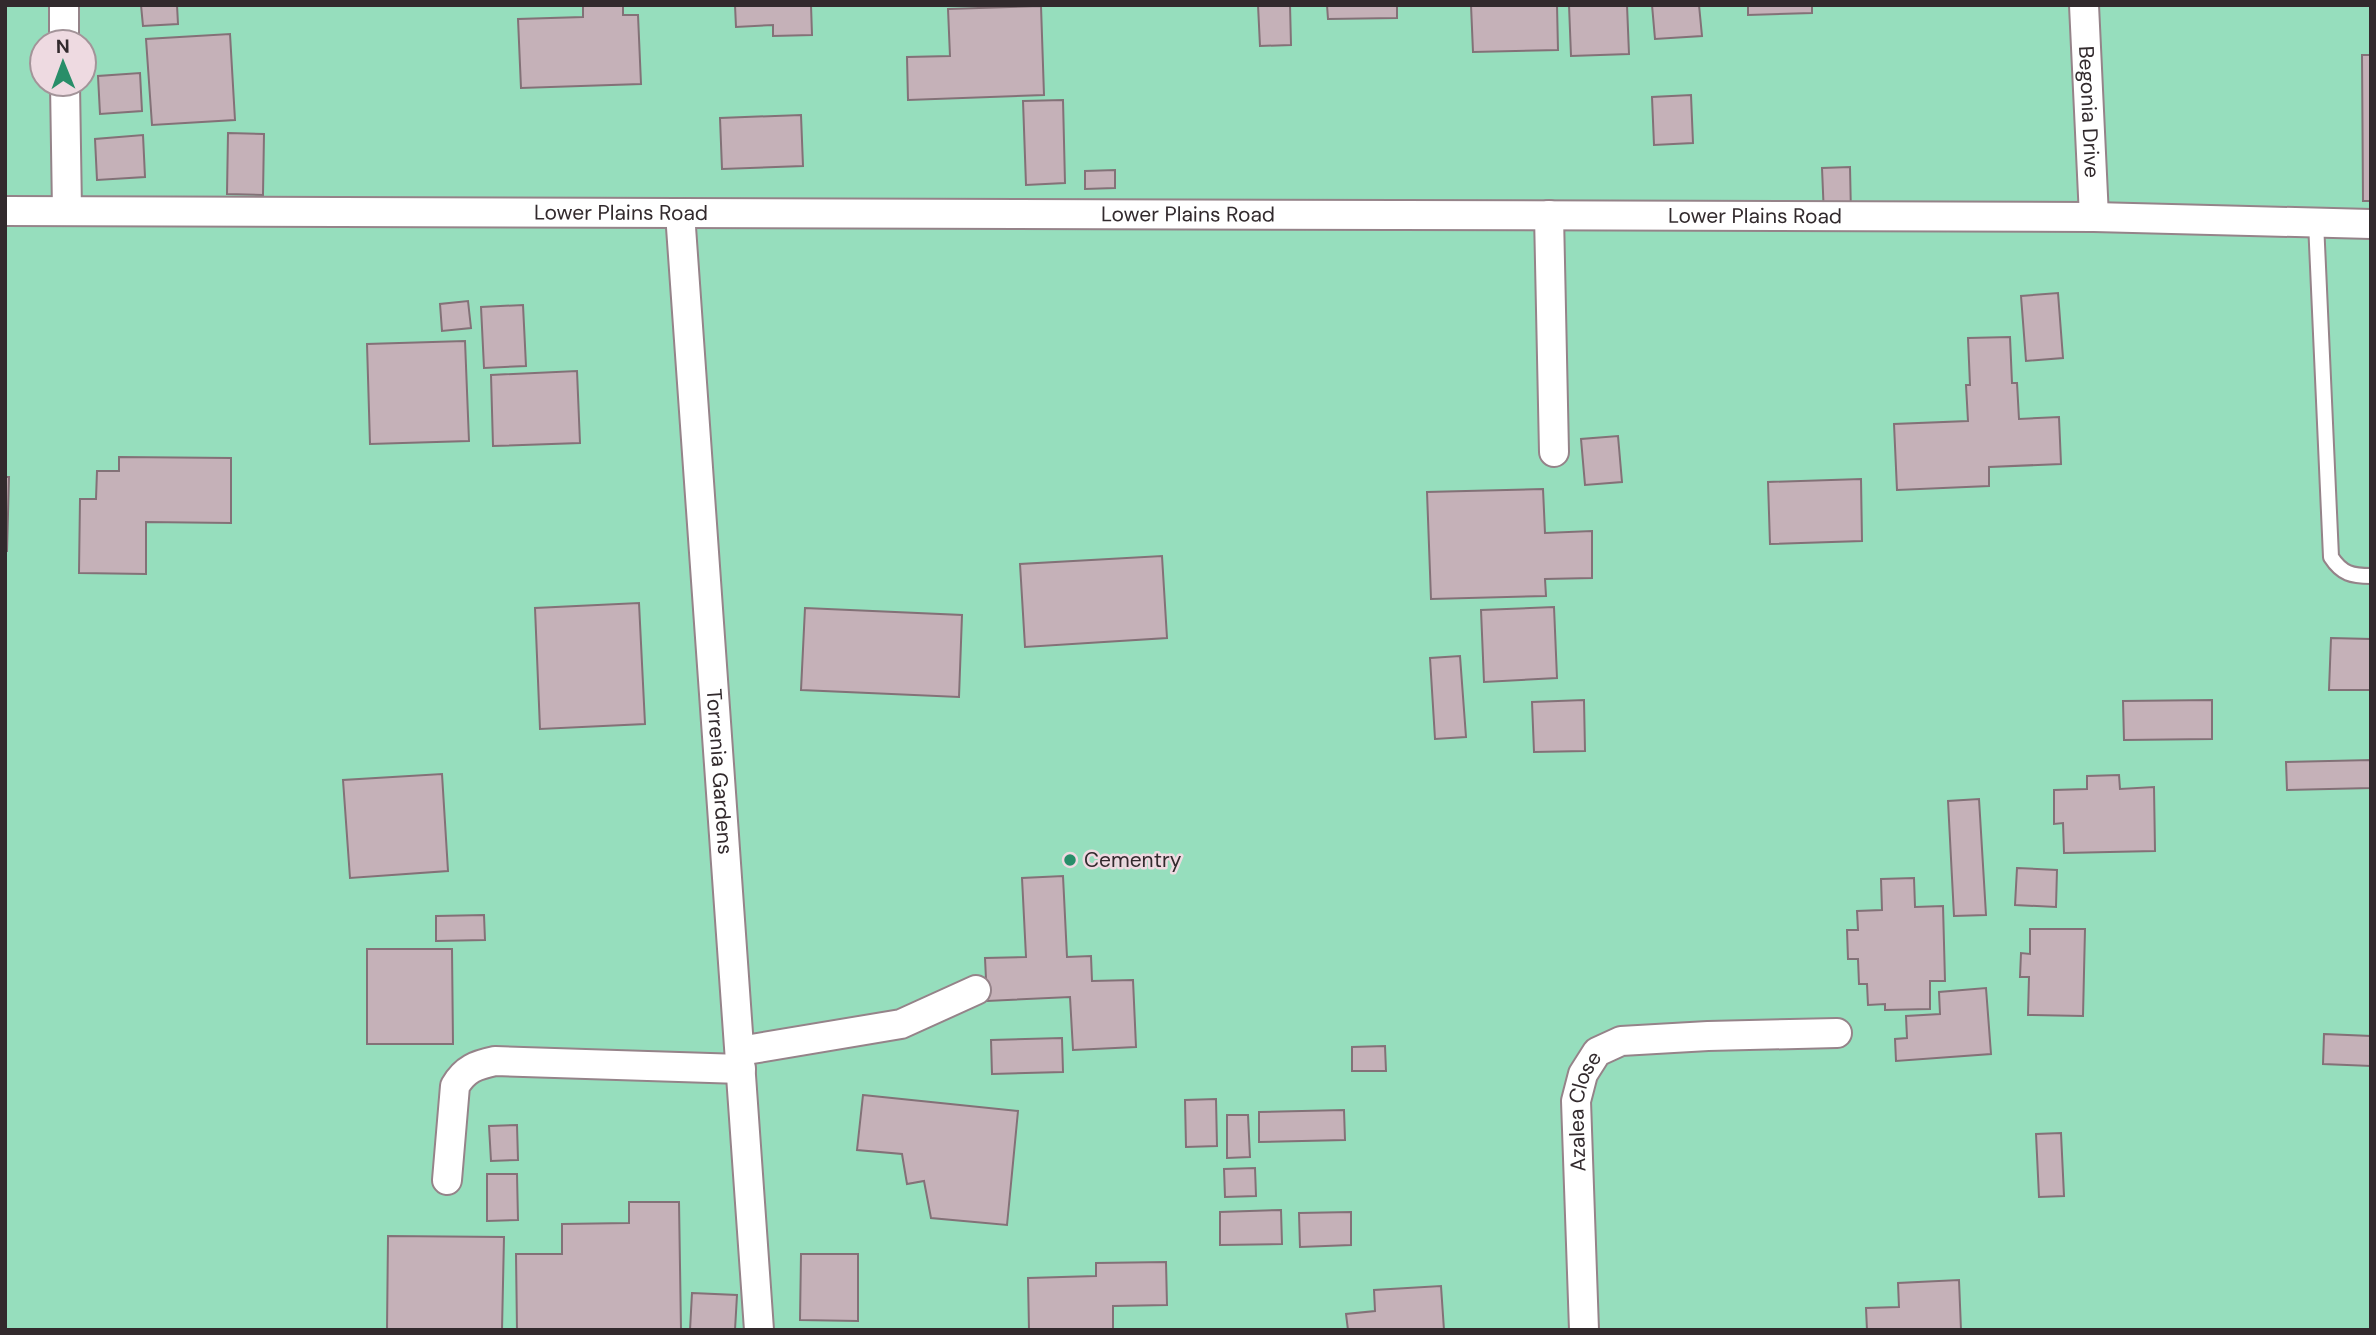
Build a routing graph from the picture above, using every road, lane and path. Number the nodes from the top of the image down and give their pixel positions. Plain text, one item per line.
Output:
1 (64, 5) edge
2 (2084, 5) edge
3 (64, 28) edge
4 (65, 98) edge
5 (5, 211) edge
6 (67, 211) junction
7 (680, 213) junction
8 (1549, 215) junction
9 (2094, 217) junction
10 (2316, 222) junction
11 (2371, 224) edge
12 (1554, 452) dead end
13 (2371, 576) edge
14 (975, 990) dead end
15 (1837, 1033) dead end
16 (741, 1060) junction
17 (447, 1180) dead end
18 (759, 1330) edge
19 (1584, 1330) edge

1 - 3 street
2 - 9 street, Begonia Drive
4 - 6 street
5 - 6 street, Lower Plains Road
6 - 7 street, Lower Plains Road
7 - 8 street, Lower Plains Road
7 - 16 street, Torrenia Gardens
8 - 9 street, Lower Plains Road
8 - 12 street
9 - 10 street, Lower Plains Road
10 - 11 street, Lower Plains Road
10 - 13 lane
14 - 16 street
15 - 19 street, Azalea Close
16 - 17 street
16 - 18 street, Torrenia Gardens

